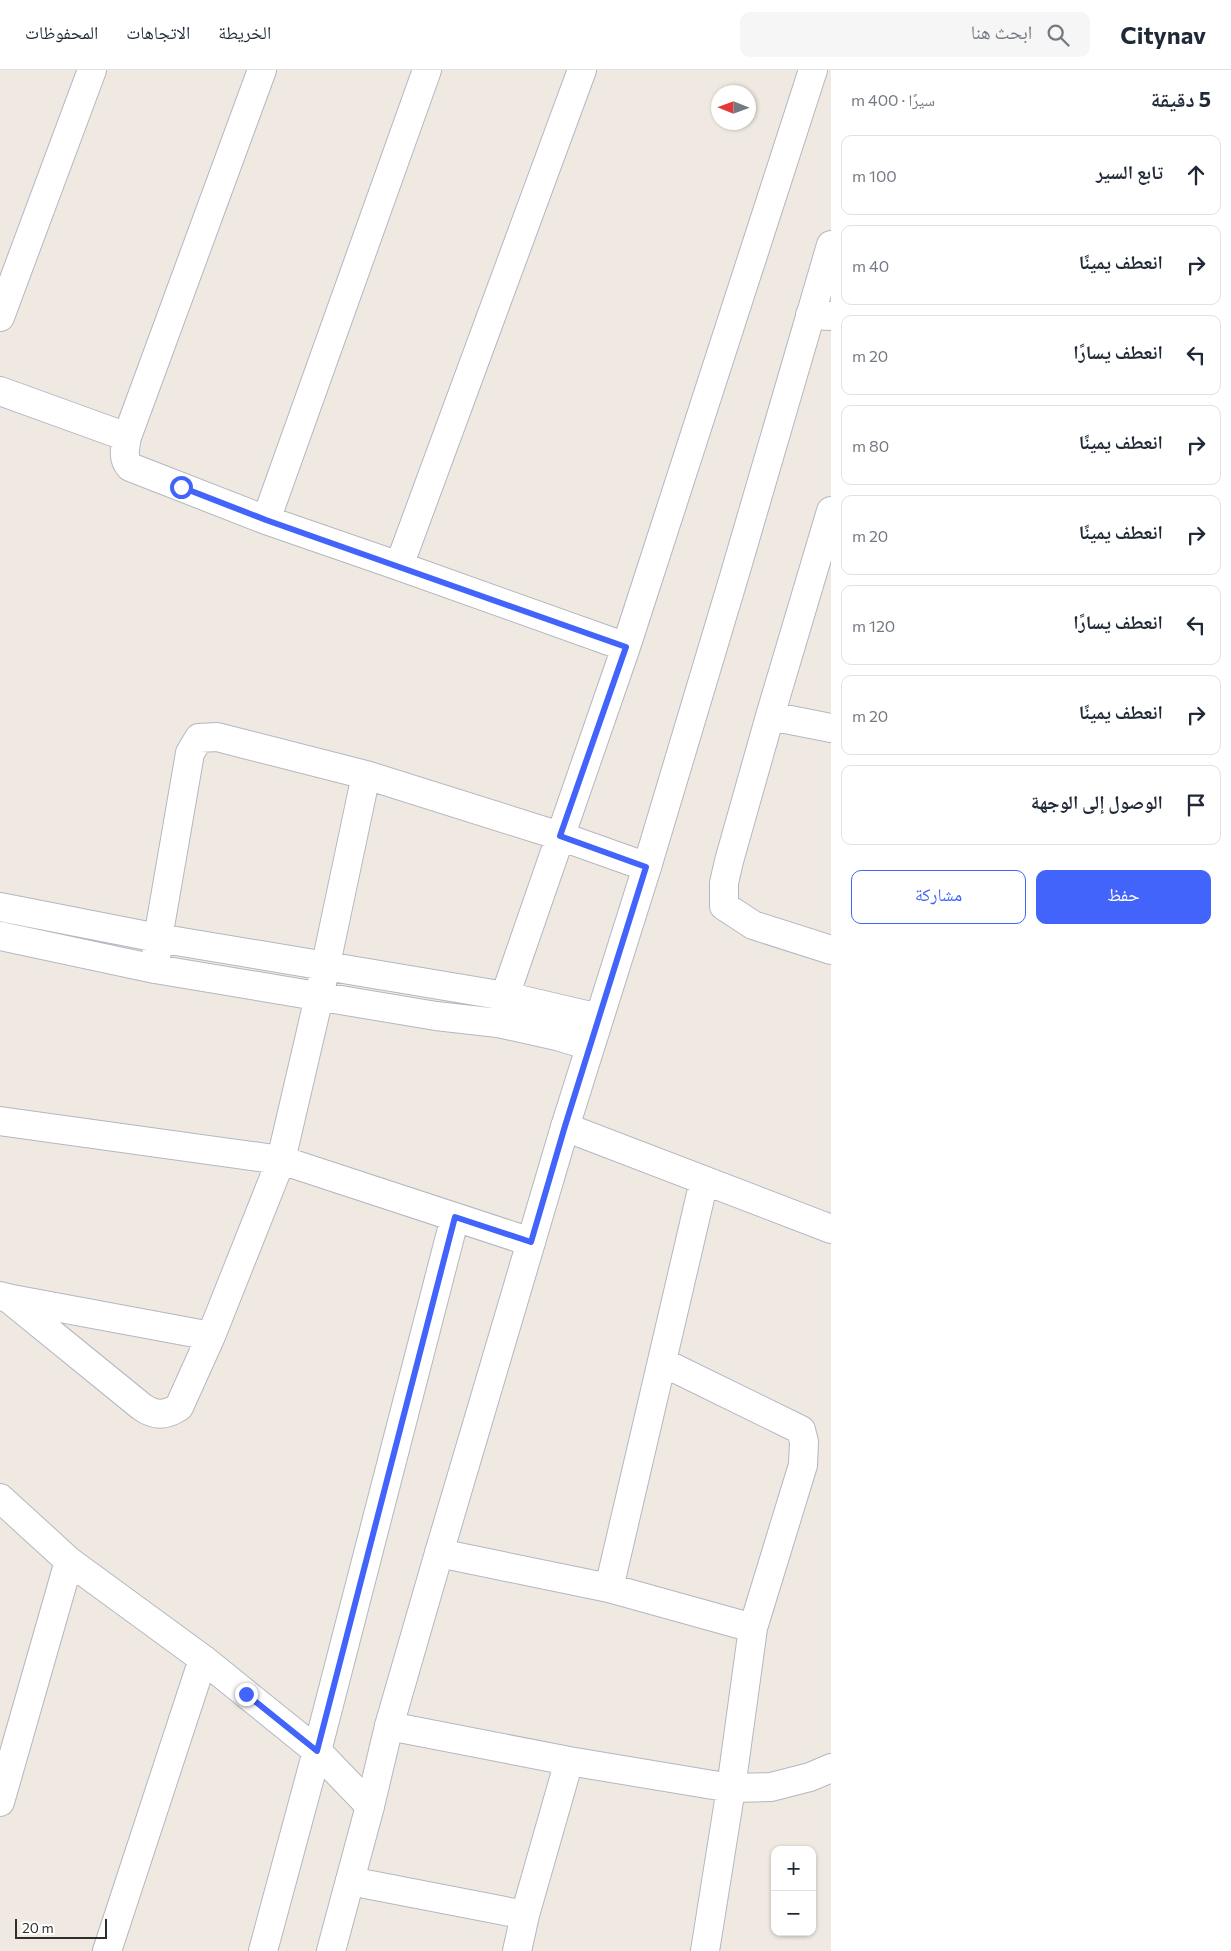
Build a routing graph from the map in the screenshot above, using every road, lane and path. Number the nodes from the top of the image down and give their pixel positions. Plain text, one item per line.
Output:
1 (92, 70) edge
2 (262, 70) edge
3 (427, 70) edge
4 (582, 70) edge
5 (813, 70) edge
6 (831, 245) edge
7 (821, 315) edge
8 (0, 317) edge
9 (0, 391) edge
10 (127, 437) junction
11 (831, 512) edge
12 (266, 520) junction
13 (399, 566) junction
14 (626, 647) junction
15 (770, 716) junction
16 (831, 728) edge
17 (366, 775) junction
18 (560, 836) junction
19 (646, 867) junction
20 (0, 906) edge
21 (0, 936) edge
22 (158, 938) junction
23 (831, 950) edge
24 (325, 965) junction
25 (155, 969) junction
26 (505, 996) junction
27 (319, 997) junction
28 (599, 1018) junction
29 (498, 1023) junction
30 (590, 1046) junction
31 (0, 1120) edge
32 (565, 1126) junction
33 (281, 1160) junction
34 (704, 1181) junction
35 (455, 1217) junction
36 (831, 1229) edge
37 (531, 1242) junction
38 (4, 1297) edge
39 (211, 1336) junction
40 (662, 1362) junction
41 (0, 1498) edge
42 (439, 1552) junction
43 (69, 1561) junction
44 (609, 1588) junction
45 (753, 1628) junction
46 (203, 1659) junction
47 (390, 1726) junction
48 (317, 1751) junction
49 (569, 1762) junction
50 (831, 1768) edge
51 (731, 1788) junction
52 (0, 1802) edge
53 (370, 1806) junction
54 (350, 1881) junction
55 (525, 1916) junction
56 (107, 1951) edge
57 (263, 1951) edge
58 (330, 1951) edge
59 (517, 1951) edge
60 (705, 1951) edge

1 - 8 street
2 - 10 street
3 - 12 street
4 - 13 street
5 - 14 street
6 - 7 street
7 - 19 street
9 - 10 street
10 - 12 street
11 - 15 street
12 - 13 street
13 - 14 street
14 - 18 street
15 - 16 street
15 - 23 street
17 - 18 street
17 - 22 street
17 - 24 street
18 - 19 street
18 - 26 street
19 - 28 street
20 - 22 street
21 - 25 street
22 - 24 street
22 - 25 street
24 - 26 street
24 - 27 street
25 - 27 street
26 - 28 street
26 - 29 street
27 - 29 street
27 - 33 street
28 - 30 street
29 - 30 street
30 - 32 street
31 - 33 street
32 - 34 street
32 - 37 street
33 - 35 street
33 - 39 street
34 - 36 street
34 - 40 street
35 - 37 street
35 - 48 street
37 - 42 street
38 - 39 street
38 - 39 street
40 - 44 street
40 - 45 street
41 - 43 street
42 - 44 street
42 - 47 street
43 - 46 street
43 - 52 street
44 - 45 street
45 - 51 street
46 - 48 street
46 - 56 street
47 - 49 street
47 - 53 street
48 - 53 street
48 - 57 street
49 - 51 street
49 - 55 street
50 - 51 street
51 - 60 street
53 - 54 street
54 - 55 street
54 - 58 street
55 - 59 street

